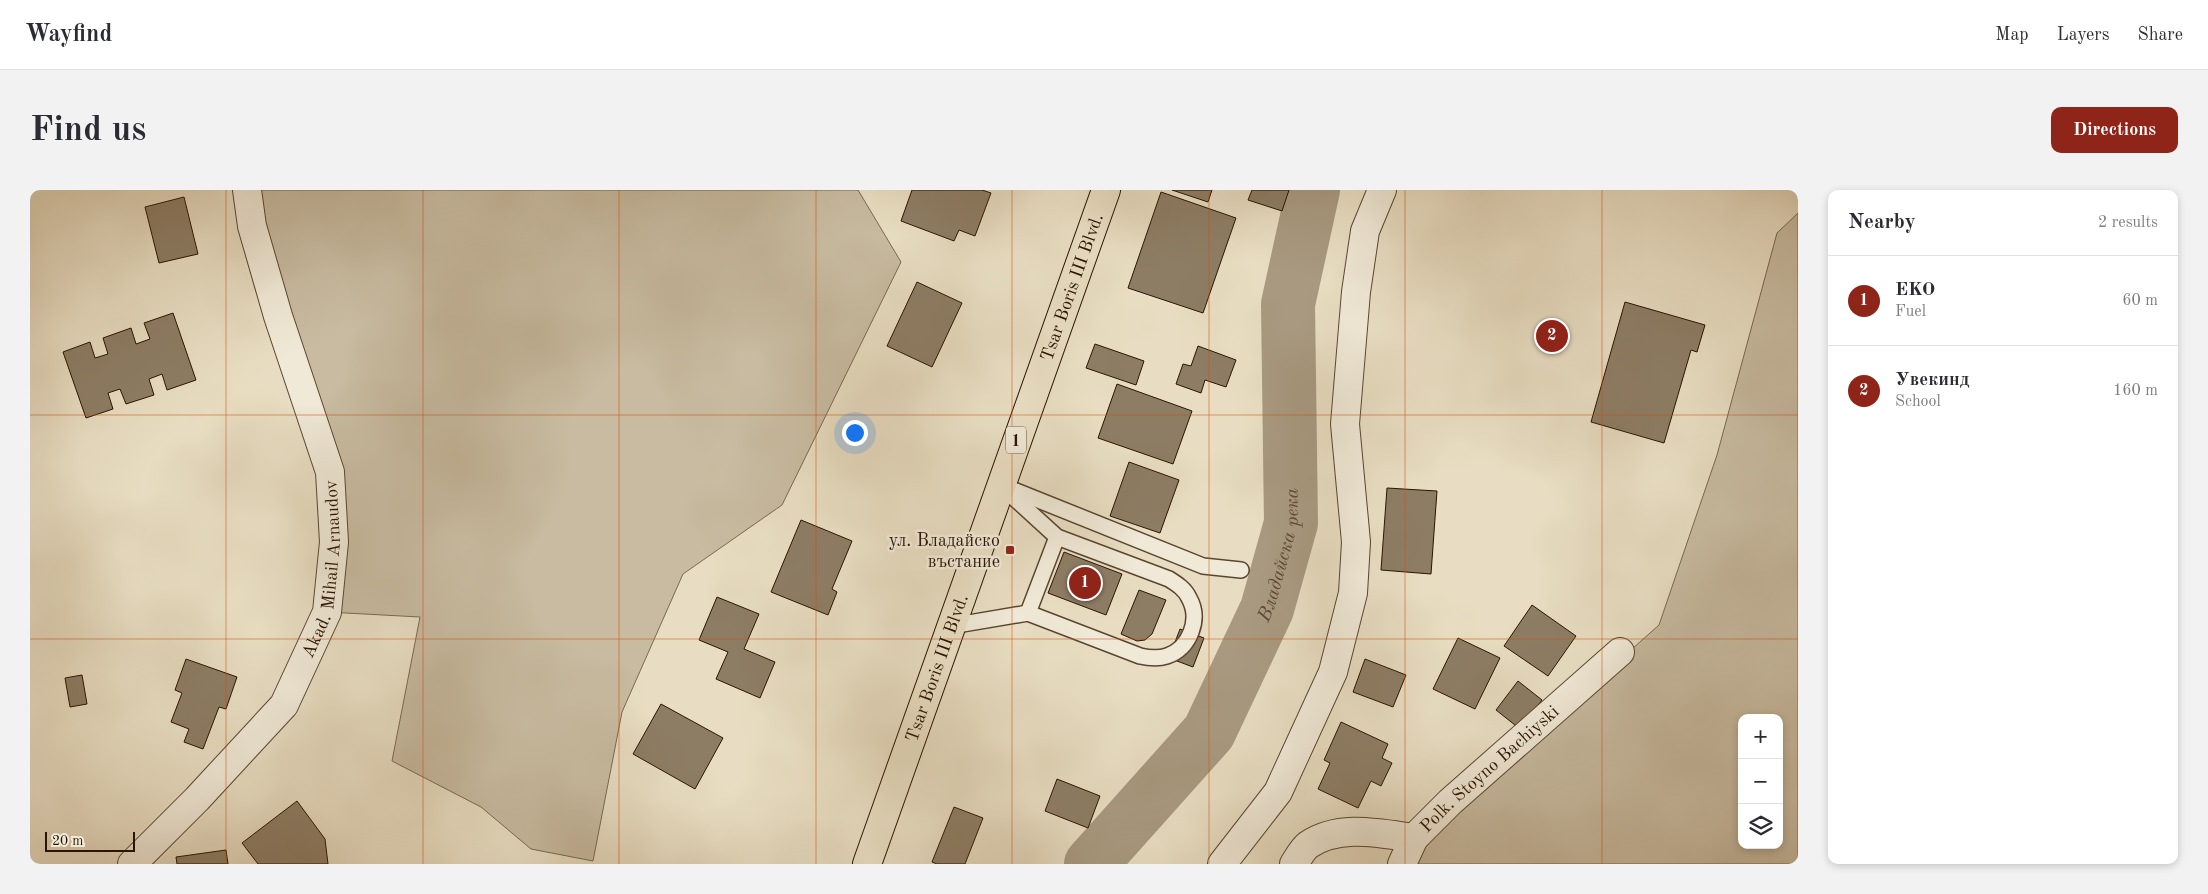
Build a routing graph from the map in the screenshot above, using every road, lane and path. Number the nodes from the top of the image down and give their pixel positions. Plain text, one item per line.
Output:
1 (247, 190) edge
2 (1106, 190) edge
3 (1382, 190) edge
4 (1000, 485) junction
5 (1057, 537) junction
6 (1241, 570) dead end
7 (1028, 613) junction
8 (951, 626) junction
9 (1620, 652) dead end
10 (1414, 838) junction
11 (132, 864) edge
12 (867, 864) edge
13 (1222, 864) edge
14 (1294, 864) edge
15 (1402, 864) edge

1 - 11 street, Akad. Mihail Arnaudov
2 - 4 main road, Tsar Boris III Blvd. / 1
3 - 13 street
4 - 5 lane
4 - 6 lane
4 - 8 main road, Tsar Boris III Blvd. / 1
5 - 7 lane
5 - 7 lane
7 - 8 lane
8 - 12 main road, Tsar Boris III Blvd. / 1
9 - 10 street, Polk. Stoyno Bachiyski
10 - 14 street, Polk. Stoyno Bachiyski
10 - 15 street

